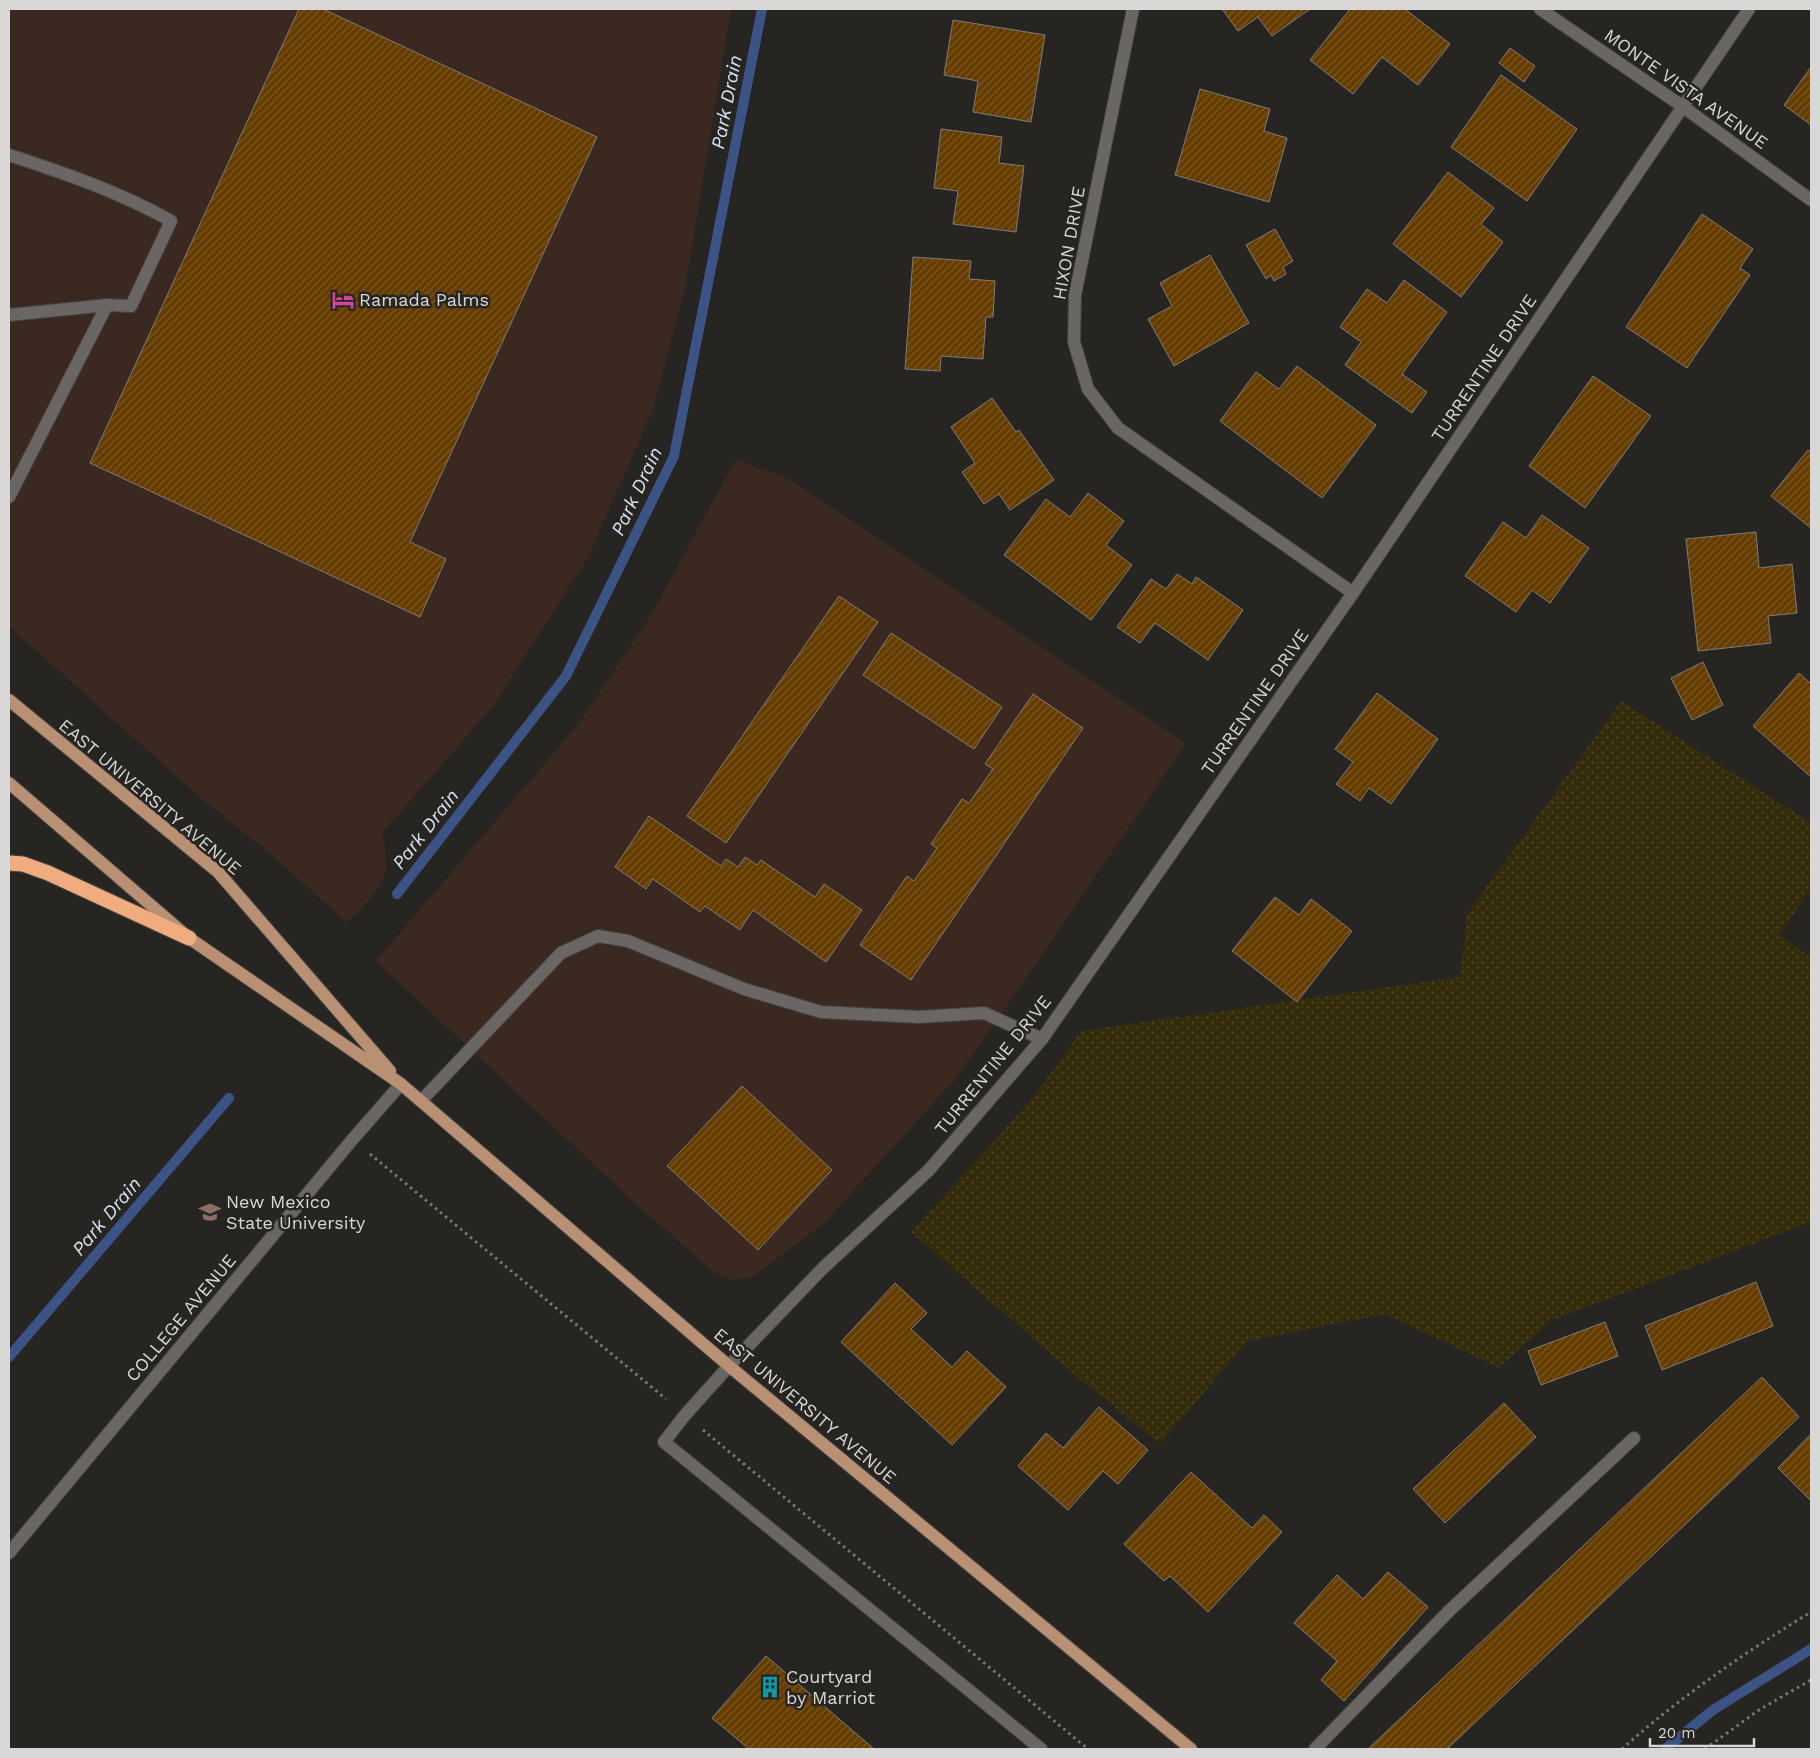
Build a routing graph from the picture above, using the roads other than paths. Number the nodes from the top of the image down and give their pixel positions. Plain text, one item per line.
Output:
1 (1133, 9) edge
2 (1540, 9) edge
3 (1749, 9) edge
4 (1682, 106) junction
5 (9, 155) edge
6 (1811, 200) edge
7 (107, 305) junction
8 (9, 315) edge
9 (9, 497) edge
10 (1353, 593) junction
11 (9, 700) edge
12 (9, 783) edge
13 (9, 863) edge
14 (189, 938) junction
15 (1042, 1038) junction
16 (401, 1084) junction
17 (421, 1101) junction
18 (729, 1366) junction
19 (1634, 1438) dead end
20 (9, 1553) edge
21 (1041, 1749) edge
22 (1191, 1749) edge
23 (1315, 1749) edge

1 - 10 street, HIXON DRIVE
2 - 4 street, MONTE VISTA AVENUE
3 - 4 street, TURRENTINE DRIVE
4 - 6 street, MONTE VISTA AVENUE
4 - 10 street, TURRENTINE DRIVE
5 - 7 street
7 - 8 street
7 - 9 street
10 - 15 street, TURRENTINE DRIVE
11 - 16 main road, EAST UNIVERSITY AVENUE
12 - 14 main road, EAST UNIVERSITY AVENUE
13 - 14 highway
14 - 16 main road, EAST UNIVERSITY AVENUE
15 - 17 street
15 - 18 street, TURRENTINE DRIVE
16 - 17 main road, EAST UNIVERSITY AVENUE
16 - 20 street, COLLEGE AVENUE
17 - 18 main road, EAST UNIVERSITY AVENUE
18 - 21 street, TURRENTINE DRIVE
18 - 22 main road, EAST UNIVERSITY AVENUE
19 - 23 street

